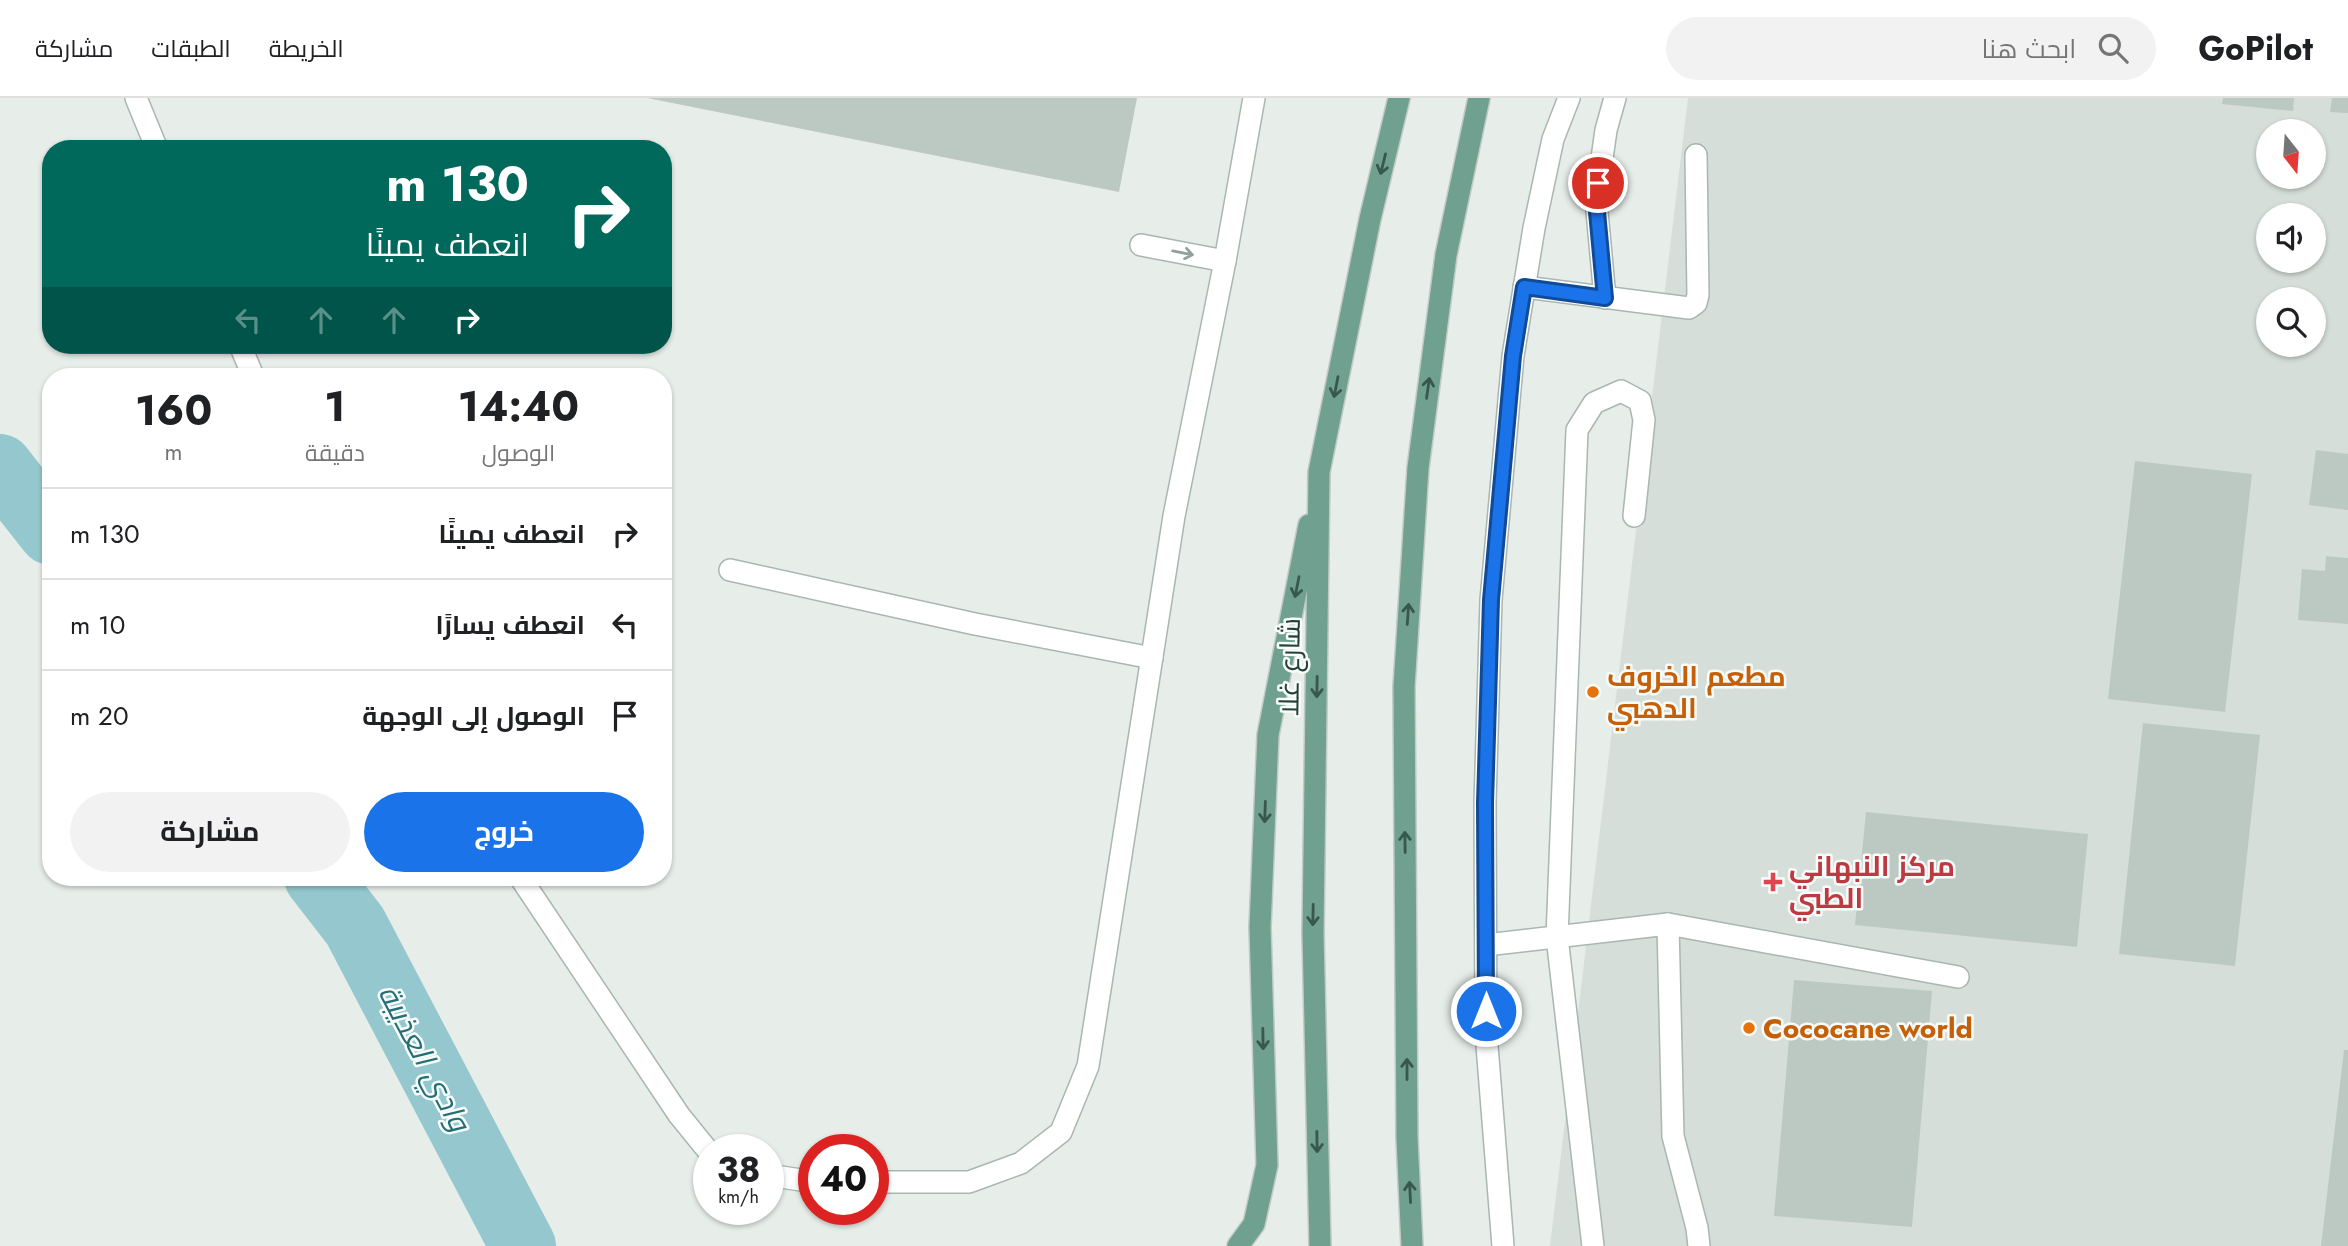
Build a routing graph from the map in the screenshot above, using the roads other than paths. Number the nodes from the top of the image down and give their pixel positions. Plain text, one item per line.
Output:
1 (136, 98) edge
2 (1254, 98) edge
3 (1399, 98) edge
4 (1479, 98) edge
5 (1569, 98) edge
6 (1615, 98) edge
7 (154, 140) edge
8 (1696, 155) dead end
9 (1141, 245) dead end
10 (1225, 261) junction
11 (1524, 287) junction
12 (1605, 298) junction
13 (1320, 472) junction
14 (1634, 516) dead end
15 (730, 570) dead end
16 (1152, 658) junction
17 (526, 886) edge
18 (1668, 924) junction
19 (1557, 937) junction
20 (1486, 945) junction
21 (1958, 977) dead end
22 (694, 1134) edge
23 (889, 1182) edge
24 (1238, 1246) edge
25 (1320, 1246) edge
26 (1412, 1246) edge
27 (1503, 1246) edge
28 (1593, 1246) edge
29 (1699, 1246) edge

1 - 7 street
2 - 10 street
3 -> 13 main road, شارع غلا
26 -> 4 main road
5 - 11 street
6 - 12 street
8 - 12 street
9 -> 10 street
10 - 16 street
11 - 12 street
11 - 20 street
13 -> 24 main road
13 -> 25 main road, شارع غلا
14 - 19 street
15 - 16 street
16 - 23 street
17 - 22 street
18 - 19 street
18 - 21 street
18 - 29 street
19 - 20 street
19 - 28 street
20 - 27 street

